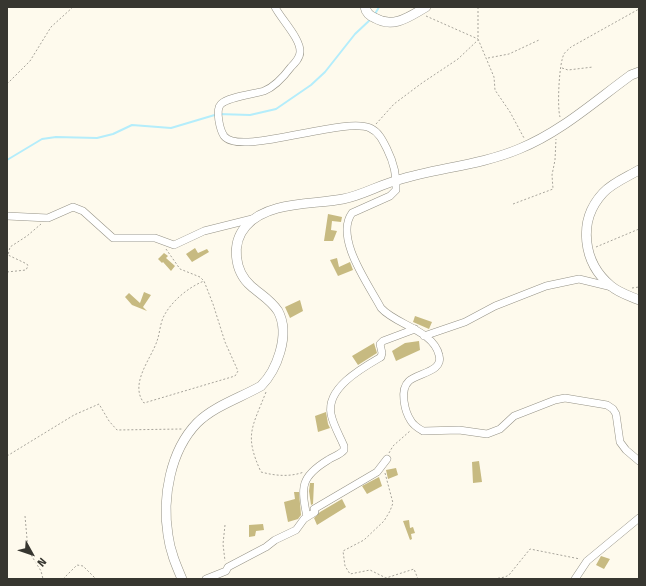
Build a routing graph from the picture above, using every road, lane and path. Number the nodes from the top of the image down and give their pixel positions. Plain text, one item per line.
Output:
1 (73, 7) edge
2 (275, 7) edge
3 (365, 7) edge
4 (426, 7) edge
5 (478, 7) edge
6 (639, 9) edge
7 (418, 12) junction
8 (478, 39) junction
9 (539, 40) dead end
10 (487, 58) junction
11 (593, 67) dead end
12 (562, 68) junction
13 (639, 72) edge
14 (7, 84) edge
15 (371, 128) junction
16 (559, 128) junction
17 (528, 145) junction
18 (639, 170) edge
19 (397, 180) junction
20 (513, 204) dead end
21 (7, 216) edge
22 (48, 218) junction
23 (252, 219) junction
24 (639, 229) edge
25 (167, 243) junction
26 (10, 247) junction
27 (7, 248) edge
28 (587, 250) junction
29 (7, 272) edge
30 (204, 281) junction
31 (612, 287) junction
32 (639, 300) edge
33 (415, 329) junction
34 (424, 336) junction
35 (267, 380) junction
36 (415, 426) junction
37 (193, 429) junction
38 (7, 456) edge
39 (386, 459) joint
40 (639, 461) edge
41 (305, 471) dead end
42 (385, 472) dead end
43 (26, 516) dead end
44 (307, 517) junction
45 (639, 518) edge
46 (224, 525) dead end
47 (587, 561) junction
48 (228, 567) junction
49 (44, 579) edge
50 (63, 579) edge
51 (96, 579) edge
52 (182, 579) edge
53 (206, 579) edge
54 (418, 579) edge
55 (494, 579) edge
56 (575, 579) edge

1 - 14 path
2 - 15 street
3 - 7 street
4 - 7 street
5 - 8 path
6 - 12 path
7 - 8 path
8 - 10 path
8 - 15 path
9 - 10 path
10 - 17 path
11 - 12 path
12 - 16 path
13 - 16 street
15 - 19 street
16 - 17 street
16 - 20 path
17 - 19 street
18 - 28 street
19 - 23 street
19 - 33 street
21 - 22 street
22 - 25 street
22 - 26 path
23 - 25 street
23 - 35 street
24 - 28 path
25 - 30 path
26 - 27 path
26 - 29 path
28 - 31 street
30 - 30 path
31 - 32 street
31 - 34 street
33 - 34 street
33 - 44 street
34 - 36 street
35 - 37 street
35 - 41 path
36 - 39 path
36 - 40 street
37 - 38 path
37 - 52 street
39 - 44 street
42 - 54 path
43 - 49 path
44 - 48 street
45 - 47 street
46 - 48 path
47 - 55 path
47 - 56 street
48 - 53 street
50 - 51 path

